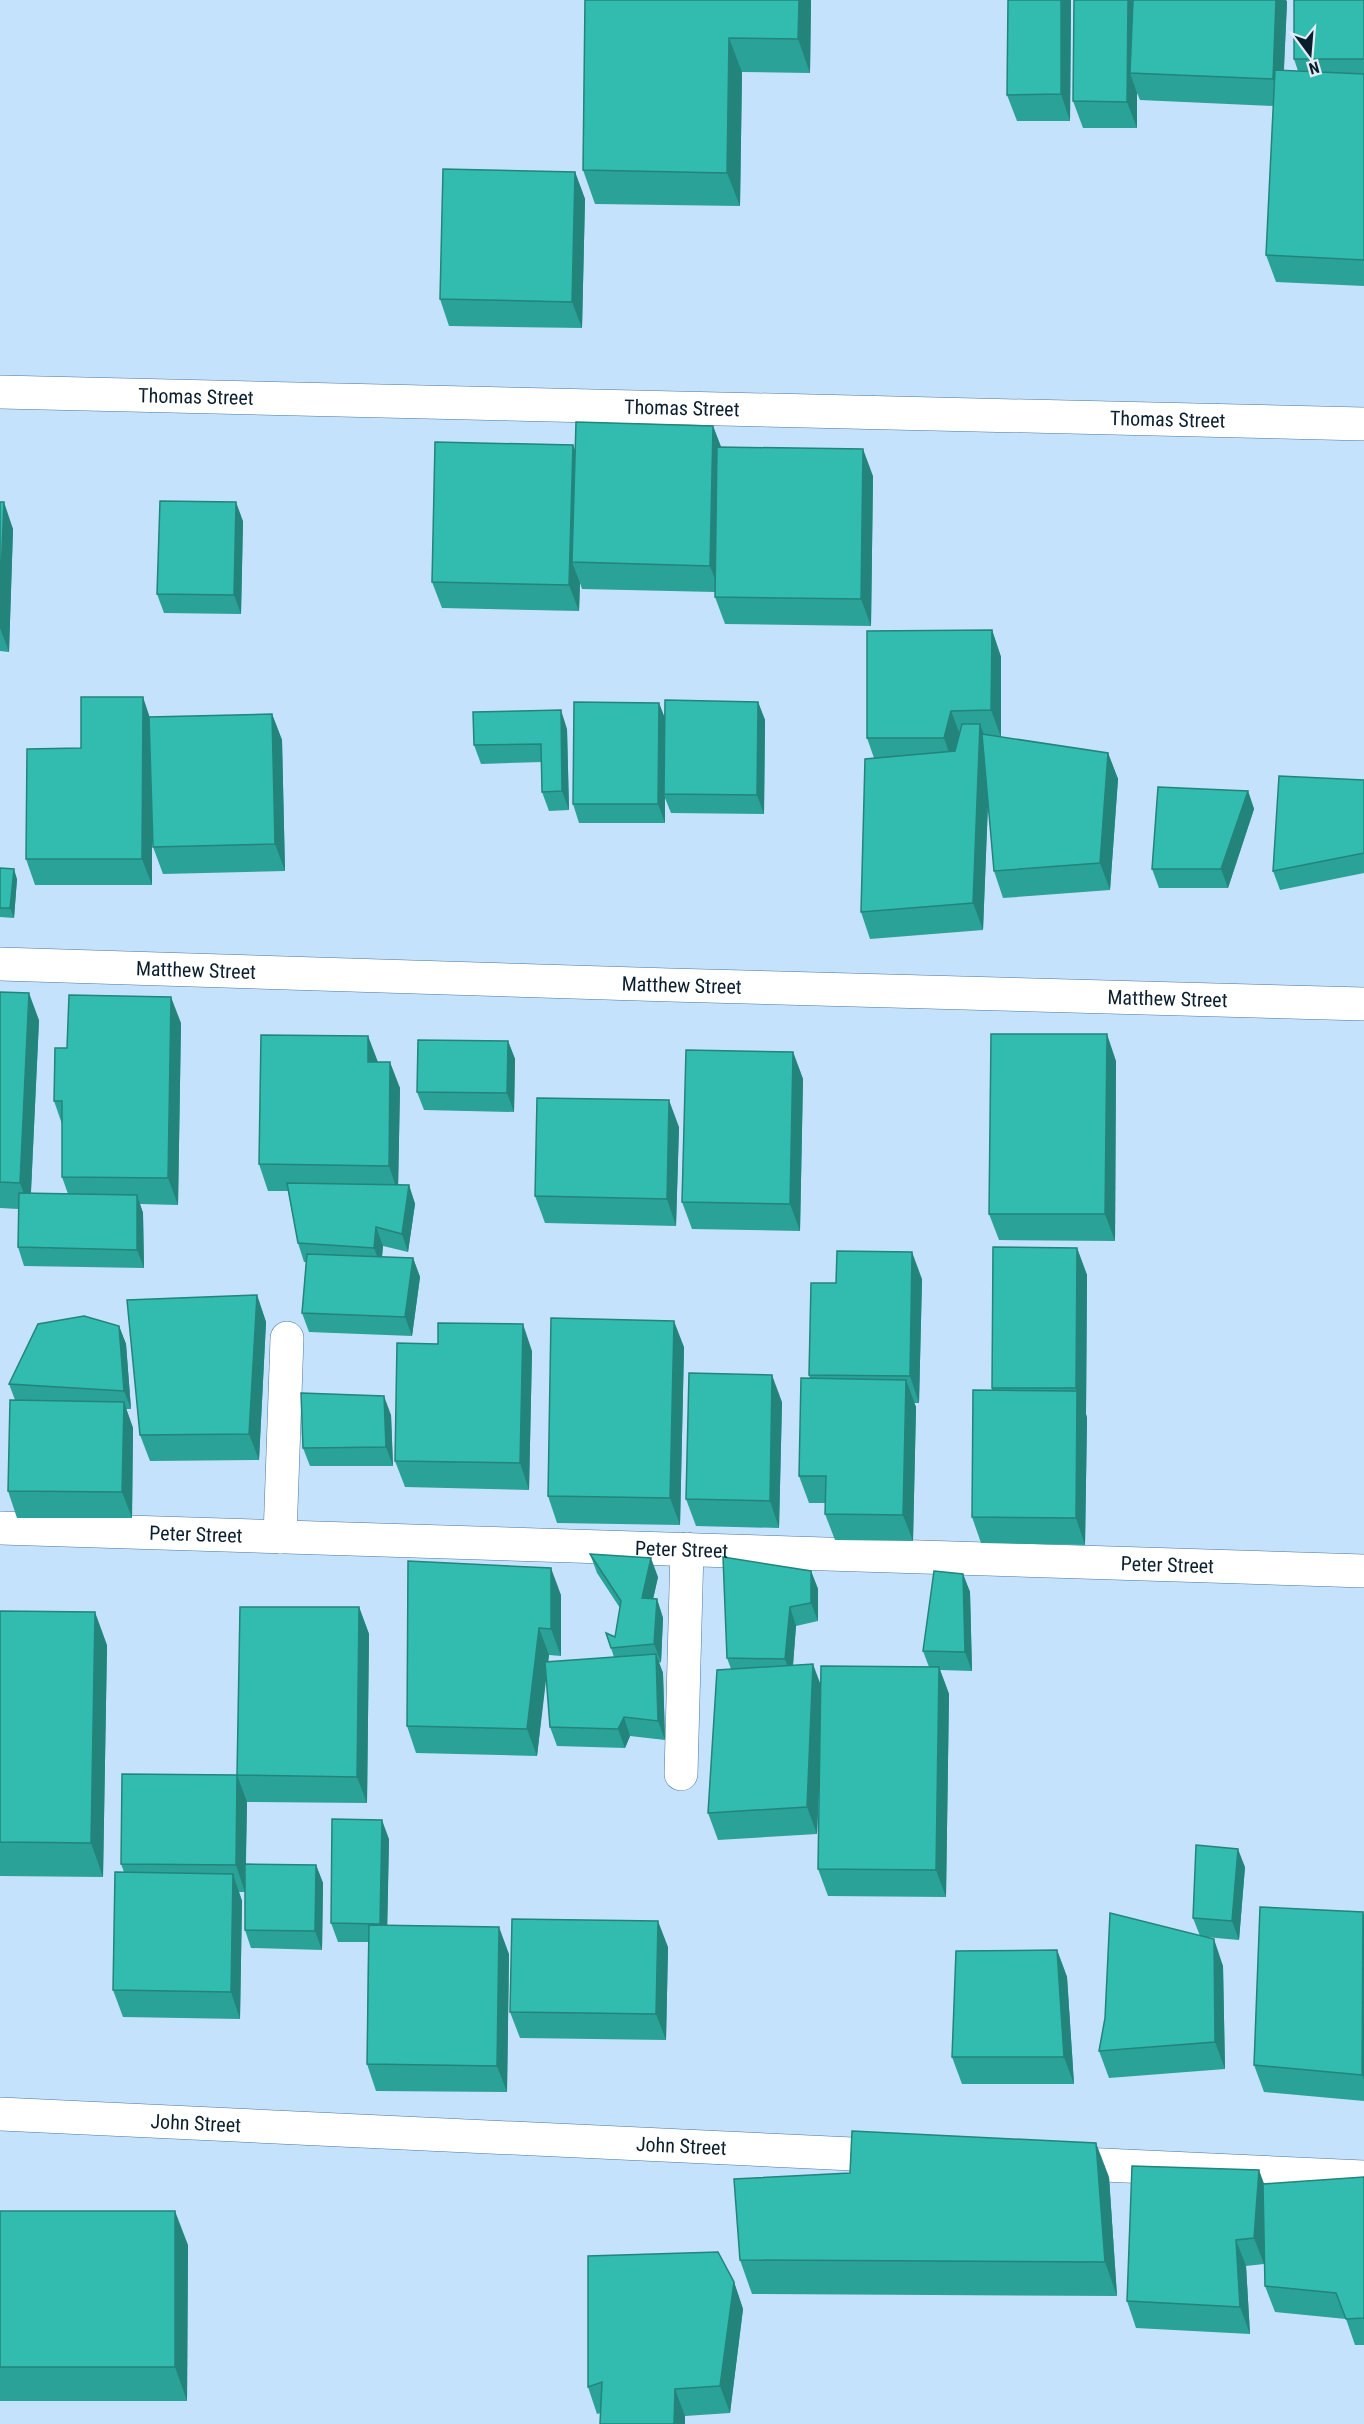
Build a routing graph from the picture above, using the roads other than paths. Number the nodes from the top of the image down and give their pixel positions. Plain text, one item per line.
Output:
1 (0, 392) edge
2 (1364, 424) edge
3 (0, 964) edge
4 (1364, 1004) edge
5 (287, 1338) dead end
6 (0, 1528) edge
7 (280, 1537) junction
8 (687, 1549) junction
9 (1364, 1571) edge
10 (681, 1774) dead end
11 (0, 2114) edge
12 (921, 2157) edge
13 (1029, 2162) edge
14 (1364, 2177) edge

1 - 2 street, Thomas Street
3 - 4 street, Matthew Street
5 - 7 street
6 - 7 street, Peter Street
7 - 8 street, Peter Street
8 - 9 street, Peter Street
8 - 10 street
11 - 12 street, John Street
13 - 14 street

